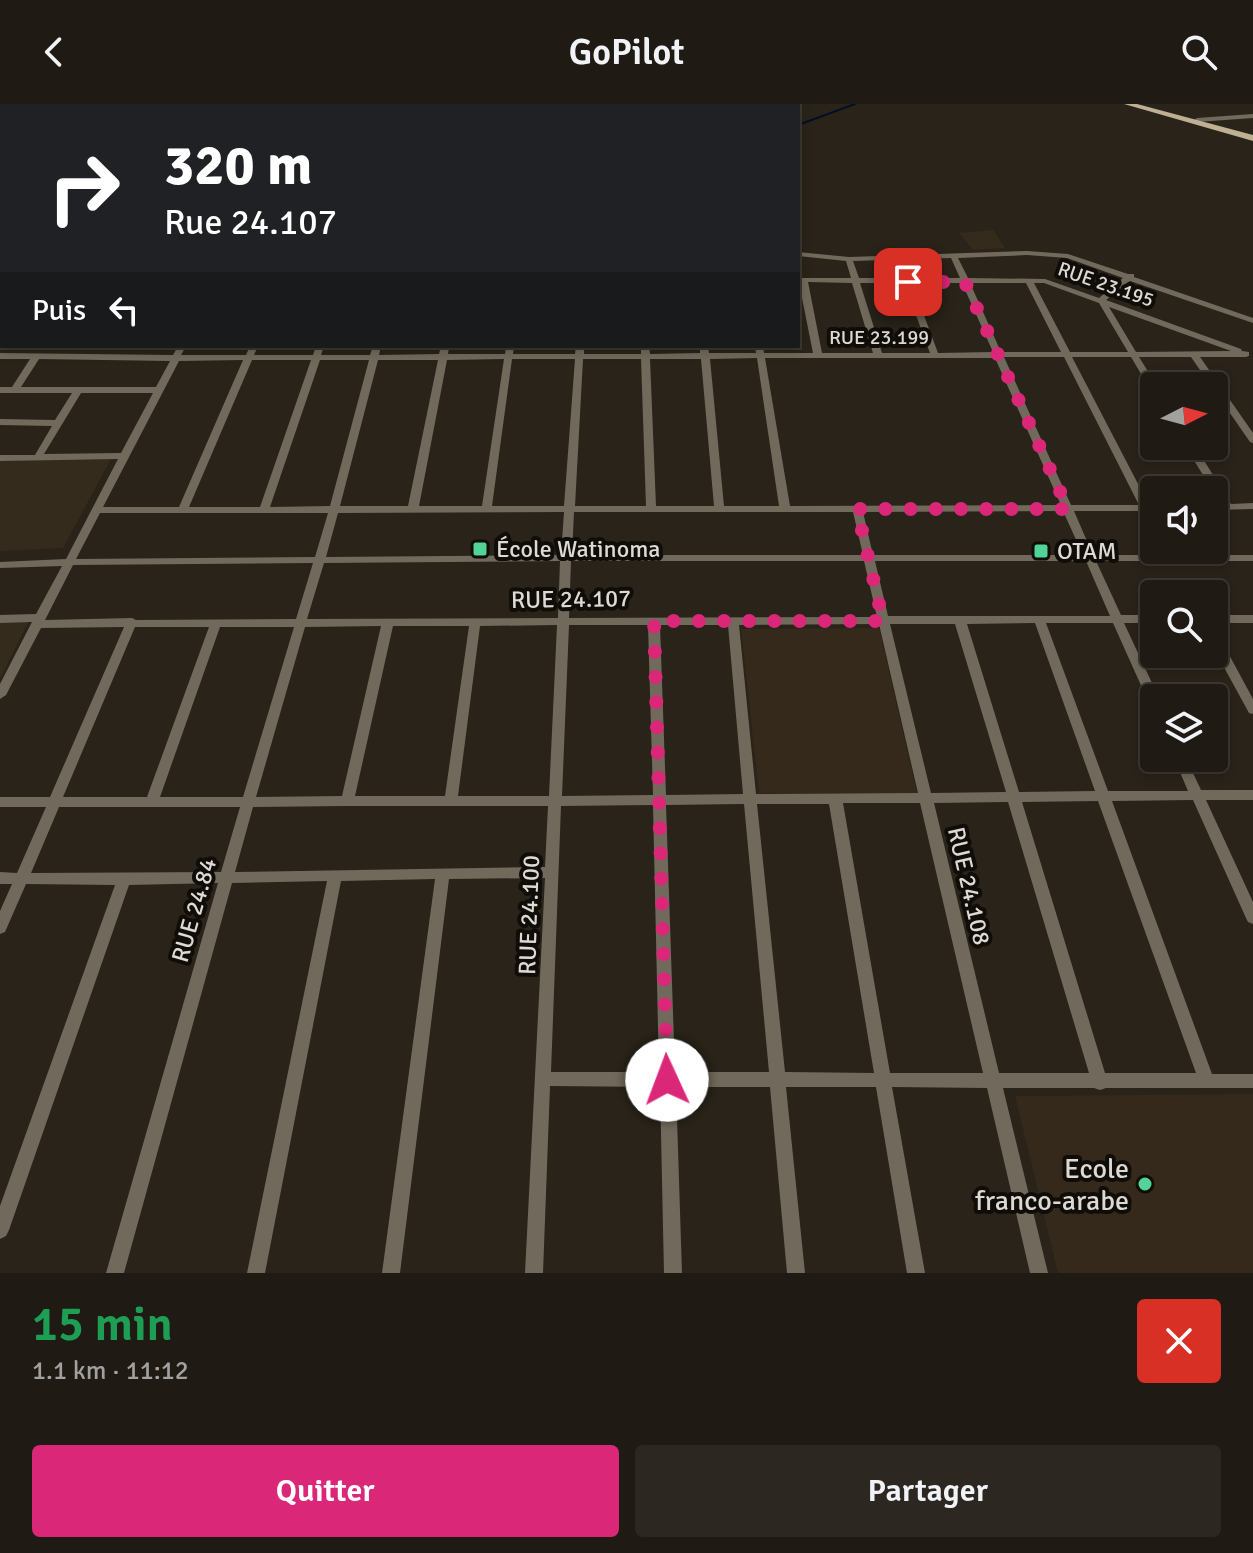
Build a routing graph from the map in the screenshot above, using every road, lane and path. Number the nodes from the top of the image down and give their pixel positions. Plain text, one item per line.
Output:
1 (1128, 104) edge
2 (1139, 104) edge
3 (1253, 116) edge
4 (1197, 120) junction
5 (1253, 136) edge
6 (800, 254) edge
7 (954, 257) junction
8 (849, 259) junction
9 (1131, 276) junction
10 (801, 281) edge
11 (855, 282) junction
12 (908, 282) junction
13 (965, 282) junction
14 (1029, 282) junction
15 (1101, 300) junction
16 (1253, 321) edge
17 (181, 348) edge
18 (253, 348) edge
19 (319, 348) edge
20 (510, 351) edge
21 (580, 351) edge
22 (646, 351) edge
23 (704, 351) edge
24 (760, 351) edge
25 (376, 352) edge
26 (444, 352) edge
27 (1132, 354) junction
28 (818, 355) junction
29 (878, 355) junction
30 (935, 355) junction
31 (998, 355) junction
32 (1067, 355) junction
33 (1194, 355) junction
34 (1250, 355) edge
35 (0, 356) edge
36 (316, 357) junction
37 (35, 358) junction
38 (176, 358) junction
39 (249, 358) junction
40 (1143, 372) edge
41 (15, 389) junction
42 (0, 390) edge
43 (78, 390) junction
44 (159, 390) junction
45 (0, 422) edge
46 (57, 423) junction
47 (1253, 440) edge
48 (124, 456) junction
49 (38, 457) junction
50 (0, 458) edge
51 (1140, 490) edge
52 (1253, 506) edge
53 (1228, 507) edge
54 (719, 508) junction
55 (1140, 508) edge
56 (264, 509) junction
57 (413, 509) junction
58 (487, 509) junction
59 (569, 509) junction
60 (651, 509) junction
61 (785, 509) junction
62 (857, 509) junction
63 (1068, 509) junction
64 (96, 510) junction
65 (183, 510) junction
66 (334, 510) junction
67 (566, 558) junction
68 (870, 558) junction
69 (1253, 558) edge
70 (319, 560) junction
71 (1092, 560) junction
72 (70, 562) junction
73 (0, 565) edge
74 (0, 619) edge
75 (1118, 619) junction
76 (1140, 619) edge
77 (1228, 619) edge
78 (1253, 619) edge
79 (565, 620) junction
80 (960, 620) junction
81 (1039, 620) junction
82 (38, 621) junction
83 (654, 621) junction
84 (733, 621) junction
85 (883, 621) junction
86 (132, 622) junction
87 (299, 622) junction
88 (388, 622) junction
89 (216, 623) junction
90 (475, 623) junction
91 (1228, 664) edge
92 (1147, 684) edge
93 (0, 695) edge
94 (1253, 710) edge
95 (1186, 772) edge
96 (1196, 794) junction
97 (1102, 795) junction
98 (1253, 795) edge
99 (750, 797) junction
100 (1012, 797) junction
101 (835, 798) junction
102 (926, 798) junction
103 (657, 799) junction
104 (152, 800) junction
105 (248, 801) junction
106 (451, 801) junction
107 (554, 801) junction
108 (0, 802) edge
109 (56, 802) junction
110 (347, 802) junction
111 (552, 872) junction
112 (443, 875) junction
113 (22, 877) junction
114 (226, 877) junction
115 (335, 877) junction
116 (0, 878) edge
117 (124, 879) junction
118 (1253, 918) edge
119 (0, 928) edge
120 (777, 1077) junction
121 (545, 1079) junction
122 (667, 1080) junction
123 (882, 1080) junction
124 (992, 1081) junction
125 (1207, 1081) junction
126 (1253, 1081) edge
127 (1100, 1083) junction
128 (0, 1230) edge
129 (115, 1273) edge
130 (256, 1273) edge
131 (391, 1273) edge
132 (534, 1273) edge
133 (673, 1273) edge
134 (796, 1273) edge
135 (916, 1273) edge
136 (1039, 1273) edge

1 - 5 main road
2 - 4 main road
3 - 4 street
4 - 5 main road
6 - 8 street
7 - 8 street
7 - 9 street
7 - 13 street
8 - 11 street
9 - 15 street
9 - 16 street
10 - 11 street, RUE 23.195
10 - 28 street
11 - 12 street, RUE 23.195
11 - 29 street
12 - 13 street, RUE 23.195
12 - 30 street
13 - 14 street, RUE 23.195
13 - 31 street
14 - 15 street, RUE 23.195
14 - 32 street
15 - 27 street
15 - 34 street, RUE 23.195
17 - 38 street
18 - 39 street
19 - 36 street
20 - 21 street, RUE 23.199
20 - 26 street, RUE 23.199
20 - 58 street
21 - 22 street, RUE 23.199
21 - 59 street, RUE 24.100
22 - 23 street, RUE 23.199
22 - 60 street
23 - 24 street, RUE 23.199
23 - 54 street
24 - 28 street, RUE 23.199
24 - 61 street
25 - 26 street, RUE 23.199
25 - 36 street, RUE 23.199
25 - 66 street, RUE 24.84
26 - 57 street
27 - 32 street, RUE 23.199
27 - 33 street, RUE 23.199
27 - 40 street
28 - 29 street, RUE 23.199
29 - 30 street, RUE 23.199
30 - 31 street, RUE 23.199
31 - 32 street, RUE 23.199
31 - 63 street
32 - 51 street
33 - 34 street, RUE 23.199
33 - 47 street
35 - 37 street, RUE 23.199
36 - 39 street, RUE 23.199
36 - 56 street
37 - 38 street, RUE 23.199
37 - 41 street
38 - 39 street, RUE 23.199
38 - 44 street
39 - 65 street
41 - 42 street
41 - 43 street
43 - 44 street
43 - 46 street
44 - 48 street
45 - 46 street
46 - 49 street
48 - 49 street
48 - 64 street
49 - 50 street
52 - 53 street
54 - 60 street
54 - 61 street
55 - 63 street
56 - 65 street
56 - 66 street
57 - 58 street
57 - 66 street
58 - 59 street
59 - 60 street
59 - 67 street, RUE 24.100
61 - 62 street
62 - 63 street
62 - 68 street, RUE 24.108
63 - 71 street
64 - 65 street
64 - 72 street
66 - 70 street, RUE 24.84
67 - 68 street
67 - 70 street
67 - 79 street, RUE 24.100
68 - 71 street
68 - 85 street, RUE 24.108
69 - 71 street
70 - 72 street
70 - 87 street, RUE 24.84
71 - 75 street
72 - 73 street
72 - 82 street
74 - 82 street, RUE 24.107
75 - 76 street, RUE 24.107
75 - 81 street, RUE 24.107
75 - 92 street
77 - 78 street
79 - 83 street, RUE 24.107
79 - 90 street, RUE 24.107
79 - 107 street, RUE 24.100
80 - 81 street, RUE 24.107
80 - 85 street, RUE 24.107
80 - 100 street
81 - 97 street
82 - 86 street, RUE 24.107
82 - 93 street
83 - 84 street, RUE 24.107
83 - 103 street
84 - 85 street, RUE 24.107
84 - 99 street
85 - 102 street, RUE 24.108
86 - 89 street, RUE 24.107
86 - 109 street
87 - 88 street, RUE 24.107
87 - 89 street, RUE 24.107
87 - 105 street, RUE 24.84
88 - 90 street, RUE 24.107
88 - 110 street
89 - 104 street
90 - 106 street
91 - 94 street
95 - 96 street
96 - 97 street
96 - 98 street
96 - 118 street
97 - 100 street
97 - 125 street
99 - 101 street
99 - 103 street
99 - 120 street
100 - 102 street
100 - 127 street
101 - 102 street
101 - 123 street
102 - 124 street, RUE 24.108
103 - 107 street
103 - 122 street
104 - 105 street
104 - 109 street
105 - 110 street
105 - 114 street, RUE 24.84
106 - 107 street
106 - 110 street
107 - 111 street, RUE 24.100
108 - 109 street
109 - 113 street
111 - 112 street
111 - 121 street, RUE 24.100
112 - 115 street
112 - 131 street
113 - 116 street
113 - 117 street
113 - 119 street
114 - 115 street
114 - 117 street
114 - 129 street, RUE 24.84
115 - 130 street
117 - 128 street
120 - 122 street
120 - 123 street
120 - 134 street
121 - 122 street
121 - 132 street, RUE 24.100
122 - 133 street
123 - 124 street
123 - 135 street
124 - 127 street
124 - 136 street, RUE 24.108
125 - 126 street
125 - 127 street

